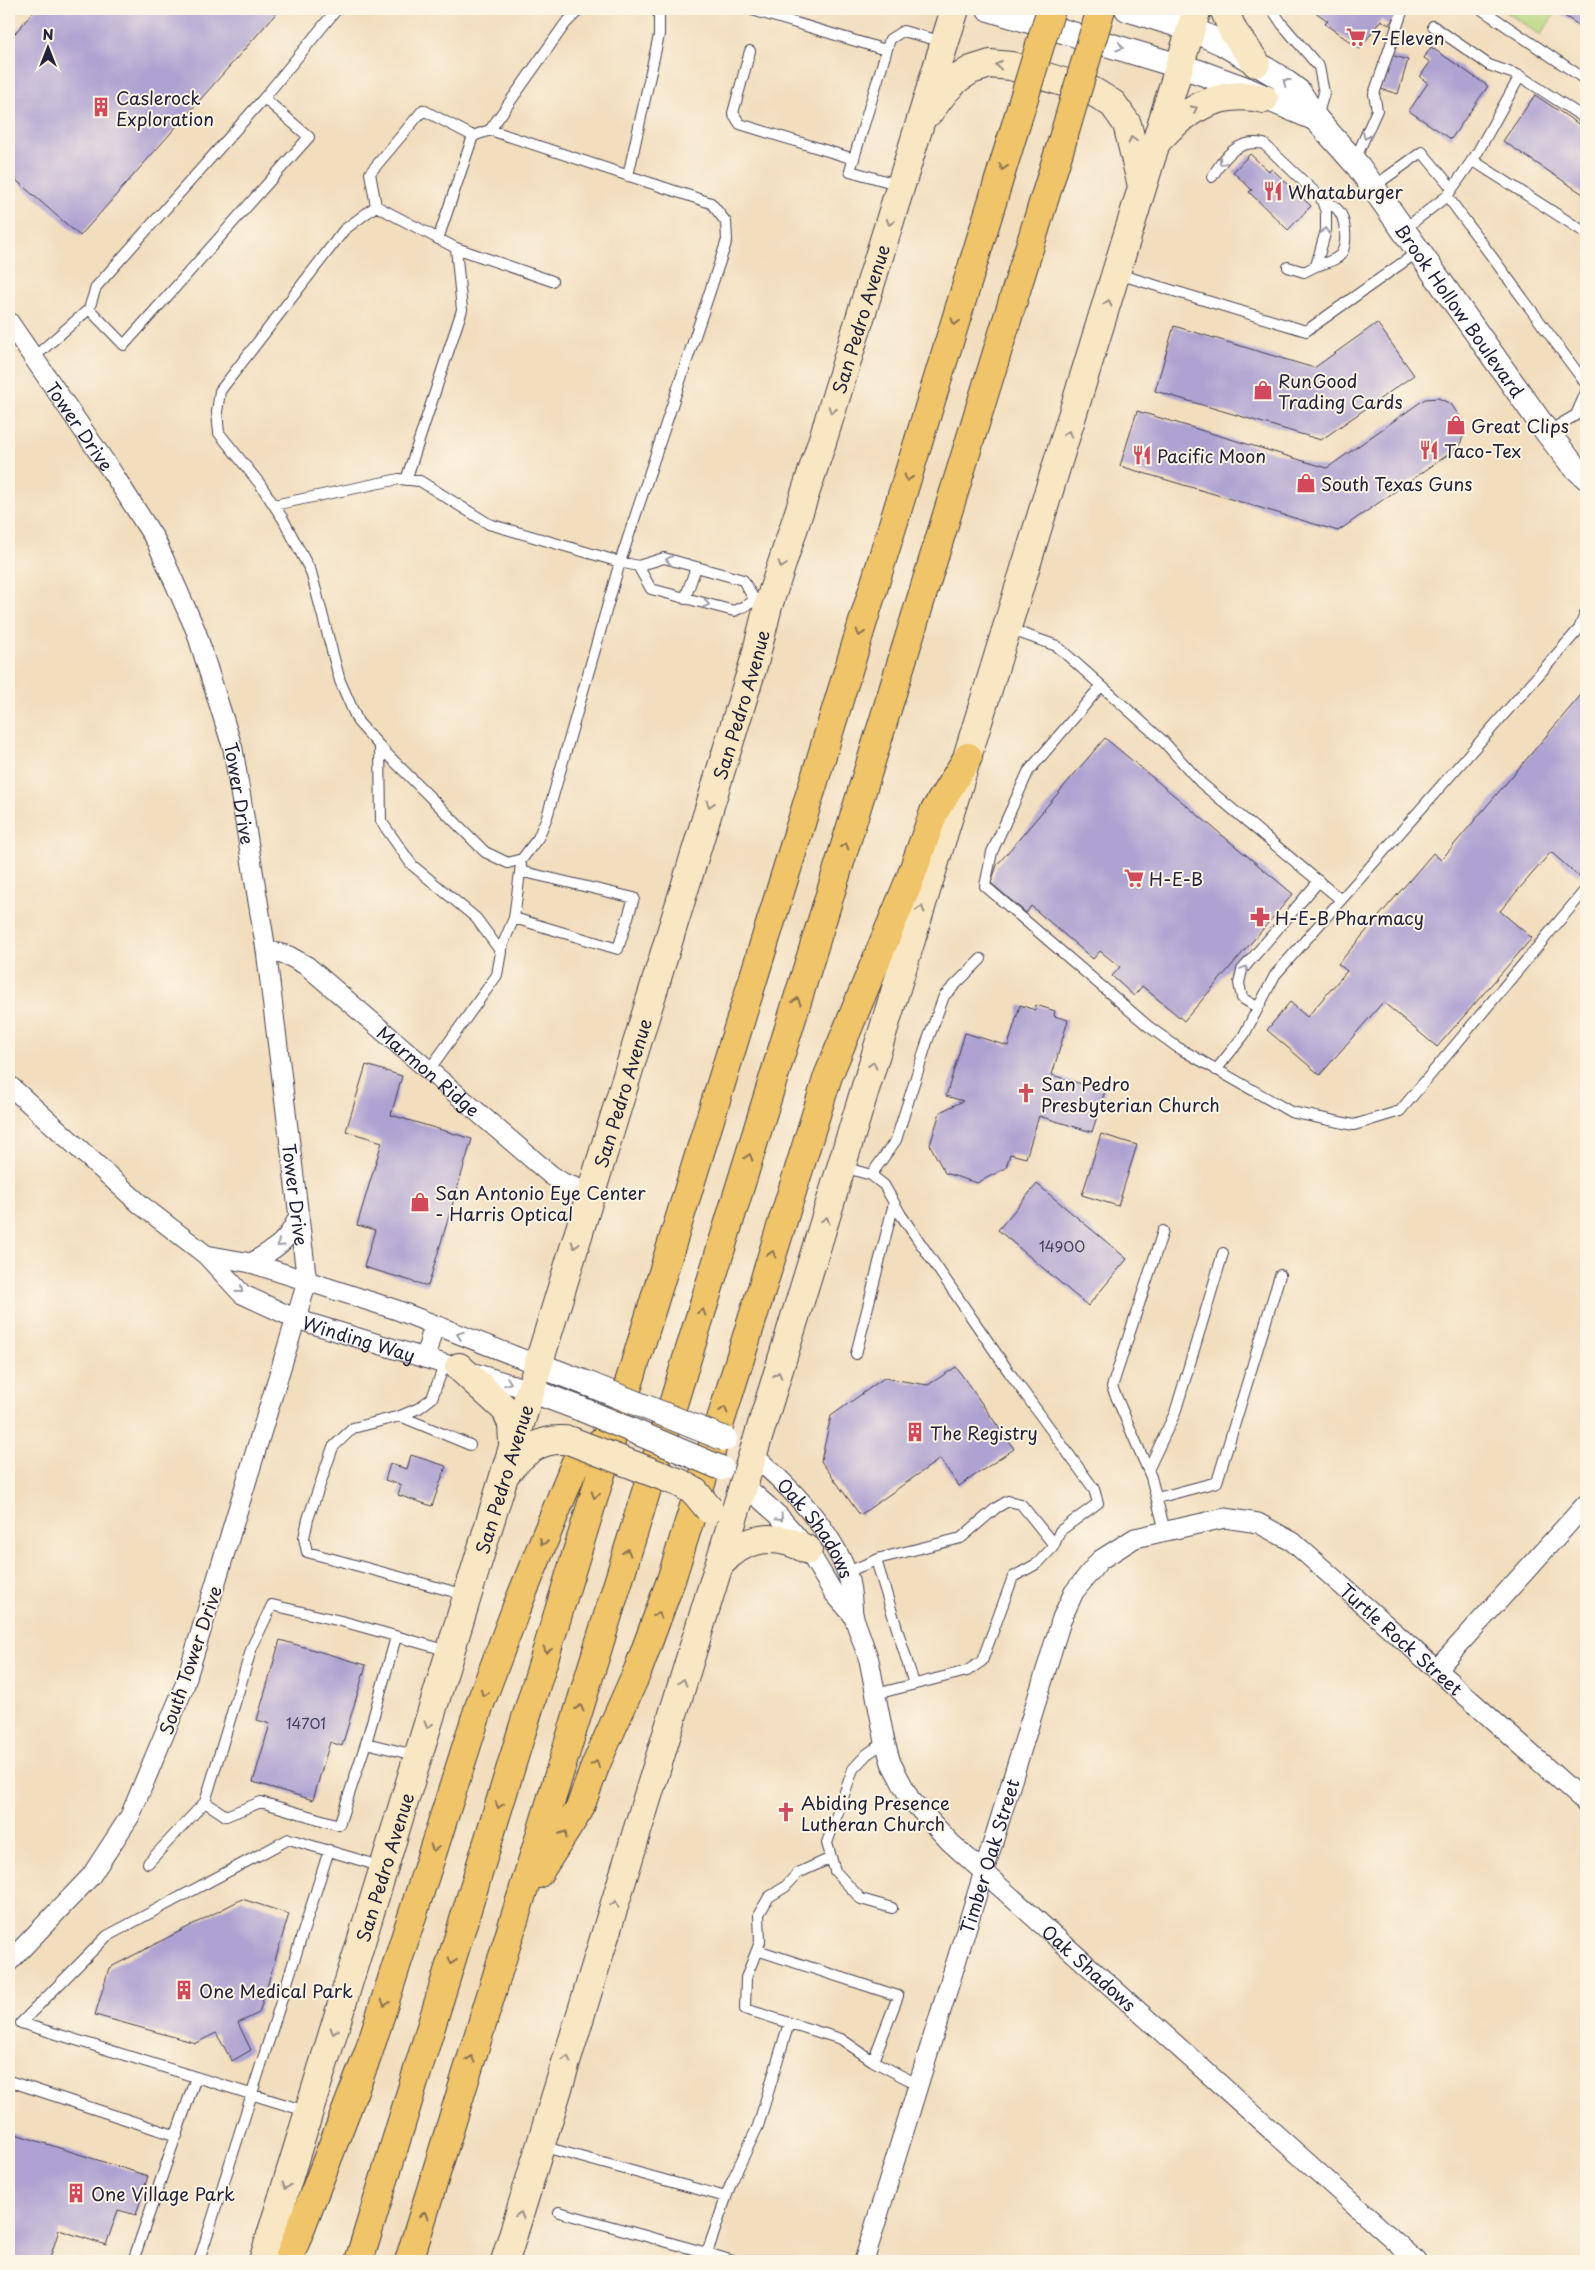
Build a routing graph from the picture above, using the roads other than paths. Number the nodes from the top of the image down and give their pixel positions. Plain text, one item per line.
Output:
1 (337, 9) edge
2 (580, 9) edge
3 (655, 9) edge
4 (749, 9) edge
5 (955, 9) edge
6 (989, 9) edge
7 (1051, 9) edge
8 (1101, 9) edge
9 (1127, 9) edge
10 (1224, 9) edge
11 (1272, 9) edge
12 (1403, 9) edge
13 (1481, 9) edge
14 (1194, 19) edge
15 (1433, 26) dead end
16 (945, 42) junction
17 (886, 50) junction
18 (750, 51) dead end
19 (1256, 63) junction
20 (1180, 66) junction
21 (1520, 76) junction
22 (1586, 80) edge
23 (264, 98) junction
24 (1264, 99) junction
25 (1586, 119) edge
26 (1316, 120) junction
27 (920, 125) junction
28 (490, 130) junction
29 (473, 136) junction
30 (1158, 140) junction
31 (854, 159) junction
32 (1472, 160) junction
33 (1354, 162) junction
34 (628, 176) junction
35 (1212, 177) dead end
36 (901, 185) junction
37 (1373, 187) junction
38 (1143, 188) junction
39 (1450, 192) junction
40 (1321, 198) junction
41 (376, 206) junction
42 (1403, 230) junction
43 (1586, 233) edge
44 (438, 239) junction
45 (456, 248) junction
46 (1419, 251) junction
47 (1316, 266) junction
48 (1288, 268) dead end
49 (1117, 274) junction
50 (552, 281) dead end
51 (88, 308) junction
52 (9, 322) edge
53 (33, 358) junction
54 (1586, 384) edge
55 (1586, 392) edge
56 (1547, 432) junction
57 (1586, 477) edge
58 (406, 480) junction
59 (274, 505) junction
60 (620, 562) junction
61 (638, 566) junction
62 (696, 567) junction
63 (685, 598) junction
64 (762, 604) junction
65 (1586, 612) edge
66 (1008, 628) junction
67 (1101, 686) junction
68 (380, 747) junction
69 (968, 757) junction
70 (522, 860) junction
71 (520, 871) junction
72 (1319, 881) junction
73 (1586, 889) edge
74 (1341, 900) junction
75 (514, 918) junction
76 (266, 950) junction
77 (500, 951) junction
78 (981, 959) dead end
79 (1257, 1007) junction
80 (429, 1070) junction
81 (1216, 1070) junction
82 (9, 1085) edge
83 (842, 1167) junction
84 (871, 1175) junction
85 (591, 1193) junction
86 (894, 1203) junction
87 (298, 1215) junction
88 (1163, 1231) dead end
89 (1223, 1253) dead end
90 (206, 1255) junction
91 (251, 1263) junction
92 (1280, 1275) dead end
93 (306, 1282) junction
94 (296, 1319) junction
95 (434, 1325) junction
96 (856, 1354) dead end
97 (425, 1358) junction
98 (452, 1365) junction
99 (534, 1378) junction
100 (400, 1416) junction
101 (614, 1431) junction
102 (513, 1444) junction
103 (470, 1445) dead end
104 (754, 1456) junction
105 (1148, 1470) junction
106 (504, 1476) junction
107 (744, 1485) junction
108 (1157, 1498) junction
109 (1586, 1504) edge
110 (1197, 1524) joint
111 (1165, 1531) junction
112 (1054, 1545) junction
113 (808, 1550) junction
114 (721, 1559) junction
115 (876, 1560) junction
116 (847, 1572) junction
117 (468, 1596) junction
118 (853, 1615) junction
119 (396, 1637) junction
120 (450, 1652) junction
121 (1436, 1670) junction
122 (914, 1684) junction
123 (876, 1694) junction
124 (885, 1742) junction
125 (366, 1743) junction
126 (418, 1756) junction
127 (205, 1802) junction
128 (1586, 1803) edge
129 (329, 1850) junction
130 (831, 1858) junction
131 (148, 1864) dead end
132 (384, 1867) junction
133 (985, 1872) junction
134 (519, 1905) junction
135 (892, 1908) dead end
136 (757, 1950) junction
137 (9, 1962) edge
138 (789, 2023) junction
139 (873, 2060) junction
140 (196, 2077) junction
141 (9, 2082) edge
142 (919, 2085) junction
143 (251, 2095) junction
144 (309, 2112) junction
145 (176, 2136) junction
146 (541, 2145) junction
147 (726, 2197) junction
148 (559, 2212) dead end
149 (706, 2253) junction
150 (133, 2261) edge
151 (199, 2261) edge
152 (263, 2261) edge
153 (288, 2261) edge
154 (359, 2261) edge
155 (410, 2261) edge
156 (505, 2261) edge
157 (733, 2261) edge
158 (864, 2261) edge
159 (1417, 2261) edge

1 - 23 lane
2 - 28 lane
3 - 34 lane
4 - 17 lane
5 - 16 main road, San Pedro Avenue
6 -> 20 street, Brook Hollow Boulevard
7 -> 101 highway, bridge
134 -> 8 highway, bridge
9 - 14 street, Brook Hollow Boulevard
10 - 19 main road
11 - 26 lane
12 -> 33 lane
13 - 22 lane
14 - 19 street, Brook Hollow Boulevard
14 - 20 main road
15 - 21 lane
16 - 17 lane
16 - 27 main road, San Pedro Avenue
17 - 31 lane
18 - 31 lane
26 -> 19 street, Brook Hollow Boulevard
20 - 24 street, Brook Hollow Boulevard
20 - 30 main road
21 - 25 lane
21 - 32 lane
23 - 51 lane
23 - 51 lane
24 - 26 street, Brook Hollow Boulevard
30 -> 24 main road
26 - 33 street, Brook Hollow Boulevard
27 - 36 main road, San Pedro Avenue
38 -> 27 main road
28 - 29 lane
28 - 34 lane
29 - 41 lane
29 - 44 lane
30 - 38 main road
31 - 36 lane
32 - 39 lane
32 - 43 lane
33 - 37 street, Brook Hollow Boulevard
34 - 60 lane
40 -> 35 lane
36 -> 64 main road, San Pedro Avenue
37 - 39 lane
37 - 42 street, Brook Hollow Boulevard
38 - 49 main road
39 - 42 lane
39 - 54 lane
47 -> 40 lane
40 - 47 lane
41 - 44 lane
41 - 59 lane
42 - 46 street, Brook Hollow Boulevard
44 - 45 lane
45 - 50 lane
45 - 58 lane
46 - 49 lane
46 - 56 street, Brook Hollow Boulevard
47 - 48 lane
66 -> 49 main road
51 - 53 lane
52 - 53 street, Tower Drive
53 - 76 street, Tower Drive
55 - 56 lane
56 - 57 street, Brook Hollow Boulevard
58 - 59 lane
58 - 60 lane
59 - 68 lane
60 - 61 lane
60 - 70 lane
62 -> 61 lane
61 - 63 lane
62 - 63 lane
62 - 64 lane
63 -> 64 lane
64 -> 85 main road, San Pedro Avenue
65 - 74 lane
66 - 67 lane
66 - 69 main road
67 - 72 lane
67 - 81 lane
68 - 70 lane
68 - 77 lane
83 -> 69 main road
134 -> 69 highway
70 - 71 lane
71 - 75 lane
71 - 75 lane
72 - 74 lane
79 -> 72 lane
73 - 81 lane
74 - 79 lane
75 - 77 lane
76 - 80 street, Marmon Ridge
76 - 87 street, Tower Drive
77 - 80 lane
78 - 84 lane
79 - 81 lane
80 - 85 street, Marmon Ridge
82 - 90 street, Winding Way
83 - 84 lane
104 -> 83 main road
84 - 86 lane
85 -> 99 main road, San Pedro Avenue
86 - 96 lane
86 - 112 lane
87 -> 91 street
87 - 93 street, Tower Drive
88 - 105 lane
89 - 105 lane
90 - 91 street, Winding Way
90 -> 94 street, Winding Way
91 - 93 street, Winding Way
92 - 108 lane
93 - 94 street, Tower Drive
93 - 95 street, Winding Way
94 - 97 street, Winding Way
94 - 137 street, South Tower Drive
95 - 97 street
99 -> 95 street, Winding Way
97 - 98 street, Winding Way
98 -> 99 street, Winding Way
98 - 100 lane
98 - 102 main road
99 - 102 main road, San Pedro Avenue
99 - 104 street, bridge
99 - 107 street, bridge
100 - 103 lane
100 - 117 lane
101 -> 153 highway
101 -> 154 highway
102 - 106 main road, San Pedro Avenue
104 - 107 main road
104 - 116 street, Oak Shadows
105 - 108 lane
106 - 114 main road, bridge
106 - 117 main road, San Pedro Avenue
107 -> 113 street, Oak Shadows
107 - 114 main road
108 - 111 lane
109 - 121 street
110 - 111 street, Timber Oak Street
110 - 121 street, Turtle Rock Street
111 - 133 street, Timber Oak Street
112 - 115 lane
112 - 122 lane
113 - 114 main road
113 - 118 street, Oak Shadows
146 -> 114 main road
115 - 116 lane
115 - 122 lane
116 - 118 street, Oak Shadows
117 - 120 main road, San Pedro Avenue
118 - 123 street, Oak Shadows
119 - 120 lane
119 - 125 lane
119 - 127 lane
120 -> 126 main road, San Pedro Avenue
121 - 128 street, Turtle Rock Street
122 - 123 lane
123 - 124 street, Oak Shadows
124 - 130 lane
124 - 133 street, Oak Shadows
125 - 126 lane
125 - 127 lane
126 - 132 main road, San Pedro Avenue
127 - 131 lane
129 - 132 lane
129 - 140 lane
129 - 143 lane
130 - 135 lane
130 - 136 lane
132 -> 144 main road, San Pedro Avenue
133 - 142 street, Timber Oak Street
133 - 159 street, Oak Shadows
155 -> 134 highway
136 - 138 lane
136 - 139 lane
138 - 139 lane
138 - 147 lane
139 - 142 lane
140 - 143 lane
140 - 145 lane
141 - 145 lane
142 - 158 street, Timber Oak Street
143 - 144 lane
143 - 151 lane
144 -> 152 main road, San Pedro Avenue
145 - 150 lane
146 - 147 lane
156 -> 146 main road
147 - 149 lane
148 - 149 lane
149 - 157 lane

